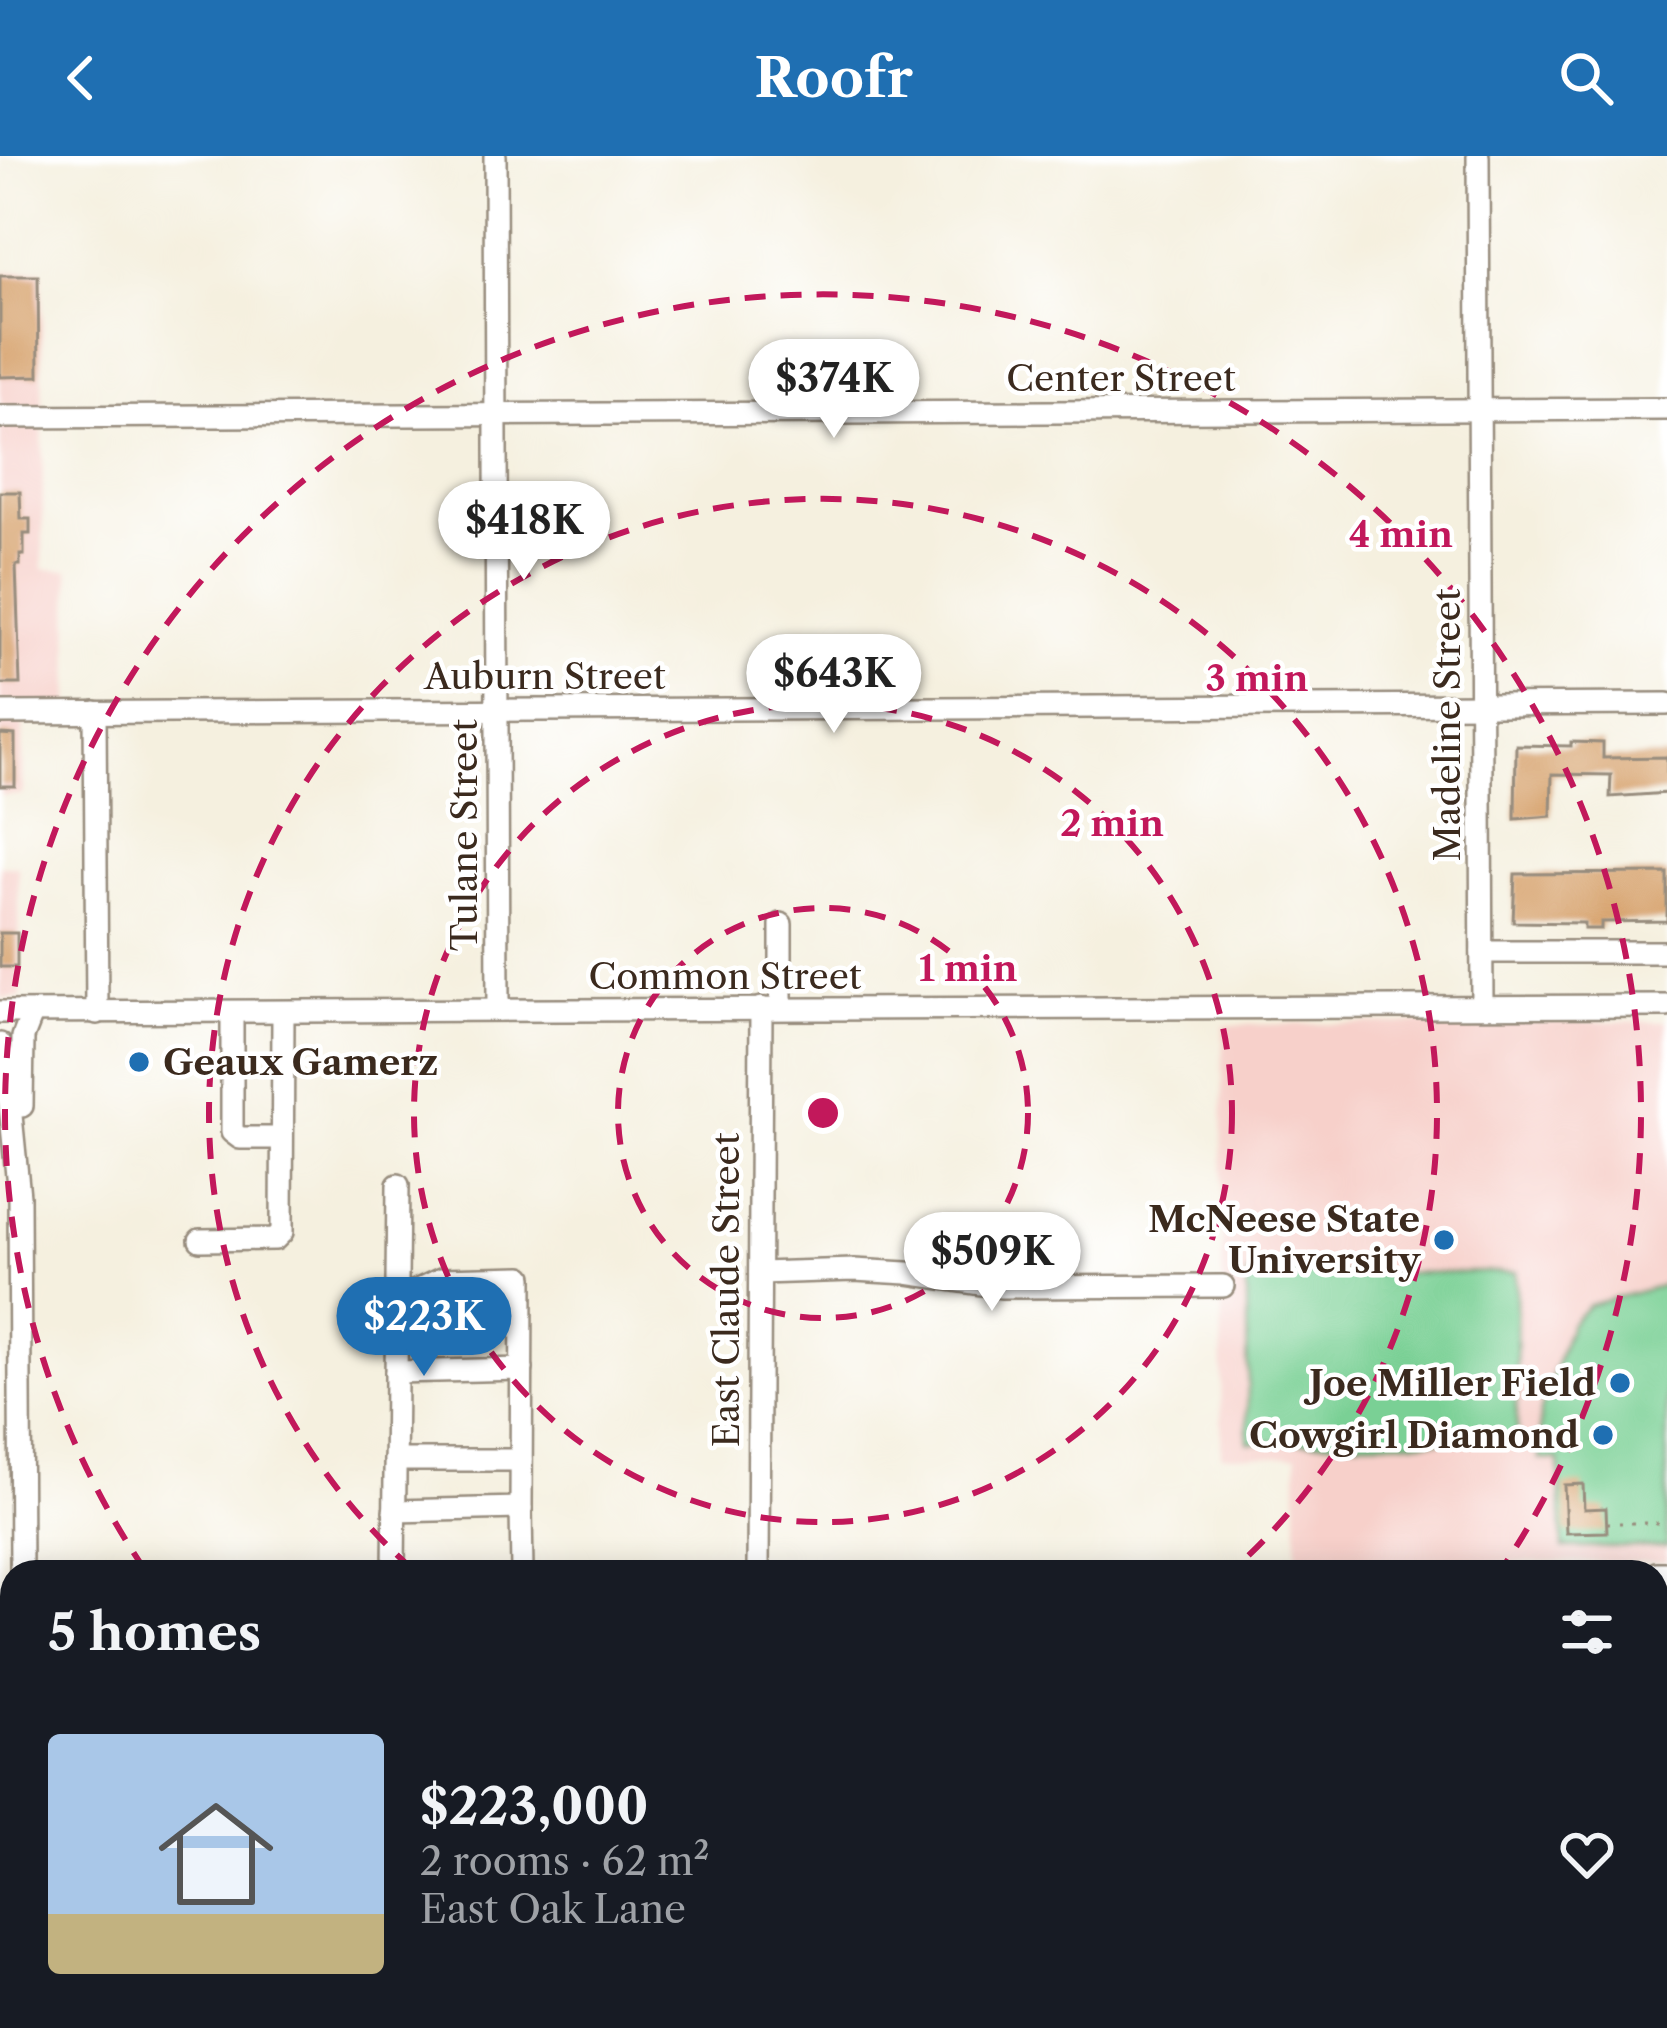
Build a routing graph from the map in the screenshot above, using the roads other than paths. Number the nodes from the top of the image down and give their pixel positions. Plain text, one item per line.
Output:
1 (495, 156) edge
2 (1478, 156) edge
3 (1478, 409) junction
4 (1667, 409) edge
5 (496, 413) junction
6 (0, 417) edge
7 (1480, 704) junction
8 (1667, 704) edge
9 (496, 710) junction
10 (0, 712) edge
11 (95, 712) junction
12 (781, 924) dead end
13 (1482, 952) junction
14 (1667, 952) edge
15 (1482, 1006) junction
16 (1667, 1006) edge
17 (771, 1008) junction
18 (498, 1010) junction
19 (0, 1012) edge
20 (232, 1012) junction
21 (283, 1012) junction
22 (97, 1013) junction
23 (32, 1014) junction
24 (0, 1044) edge
25 (282, 1138) junction
26 (398, 1185) dead end
27 (20, 1196) junction
28 (200, 1240) dead end
29 (760, 1273) junction
30 (1223, 1286) dead end
31 (397, 1300) junction
32 (10, 1310) edge
33 (522, 1369) junction
34 (396, 1372) junction
35 (395, 1460) junction
36 (521, 1460) junction
37 (521, 1508) junction
38 (394, 1511) junction
39 (20, 1560) edge
40 (394, 1560) edge
41 (522, 1560) edge
42 (758, 1560) edge

1 - 5 street, Tulane Street
2 - 3 street, Madeline Street
3 - 4 street, Center Street
3 - 5 street, Center Street
3 - 7 street, Madeline Street
5 - 6 street, Center Street
5 - 9 street, Tulane Street
7 - 8 street, Auburn Street
7 - 9 street, Auburn Street
7 - 13 street, Madeline Street
9 - 11 street, Auburn Street
9 - 18 street, Tulane Street
10 - 11 street, Auburn Street
11 - 22 street
12 - 17 street, East Claude Street
13 - 14 street
13 - 15 street, Madeline Street
15 - 16 street, Common Street
15 - 17 street, Common Street
17 - 18 street, Common Street
17 - 29 street, East Claude Street
18 - 21 street, Common Street
19 - 23 street, Common Street
20 - 21 street, Common Street
20 - 22 street, Common Street
20 - 25 street
21 - 25 street
22 - 23 street, Common Street
23 - 27 street
24 - 27 street
25 - 28 street
26 - 31 street
27 - 32 street
29 - 30 street
29 - 42 street, East Claude Street
31 - 33 street
31 - 34 street
32 - 39 street
33 - 34 street
33 - 36 street
34 - 35 street
35 - 36 street
35 - 38 street
36 - 37 street
37 - 38 street
37 - 41 street
38 - 40 street

